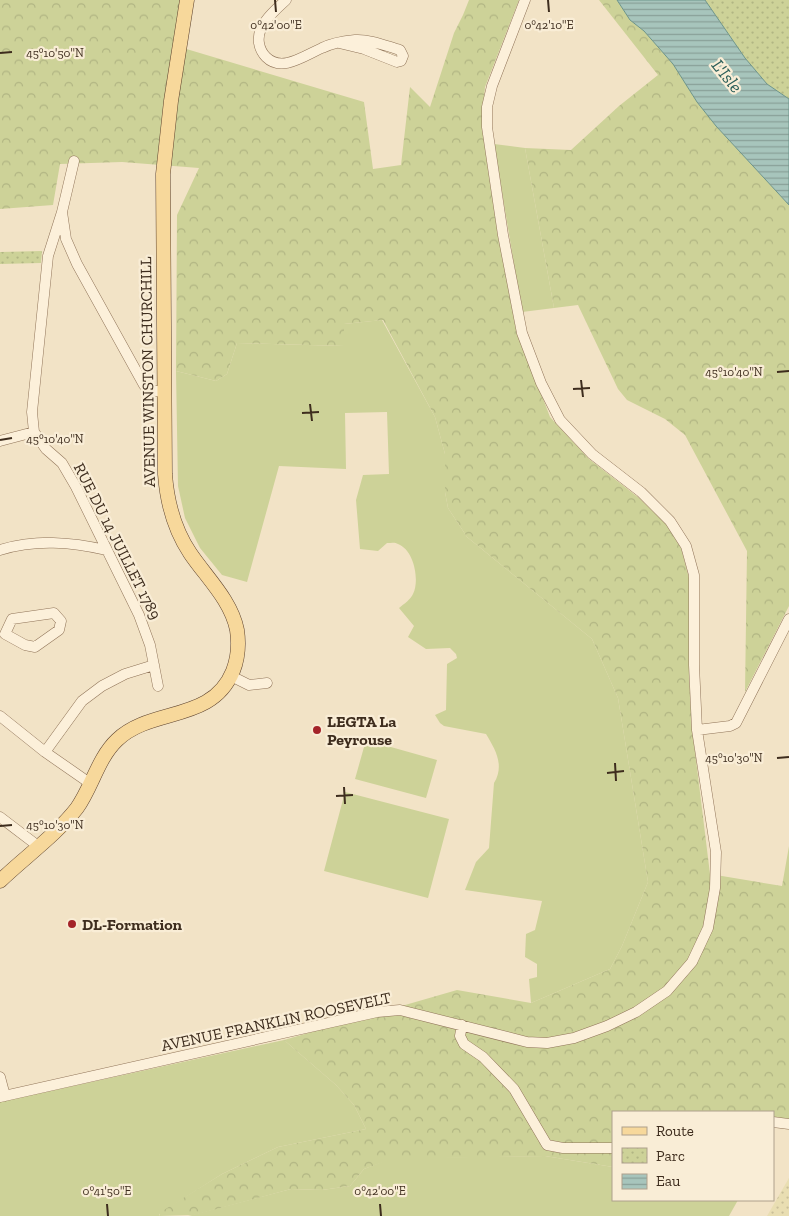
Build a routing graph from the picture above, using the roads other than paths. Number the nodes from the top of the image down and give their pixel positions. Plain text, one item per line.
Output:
1 (186, 0) edge
2 (286, 0) edge
3 (525, 0) edge
4 (340, 43) junction
5 (74, 161) dead end
6 (62, 212) junction
7 (163, 392) junction
8 (34, 432) junction
9 (0, 440) edge
10 (0, 550) edge
11 (106, 550) junction
12 (789, 619) edge
13 (3, 634) edge
14 (154, 665) junction
15 (231, 676) junction
16 (267, 683) dead end
17 (158, 686) dead end
18 (0, 716) edge
19 (697, 730) junction
20 (45, 752) junction
21 (91, 784) junction
22 (0, 817) edge
23 (38, 846) junction
24 (0, 880) edge
25 (462, 1025) junction
26 (0, 1077) edge
27 (3, 1096) edge
28 (774, 1122) edge
29 (789, 1124) edge
30 (612, 1148) edge

1 - 7 main road, AVENUE WINSTON CHURCHILL
2 - 4 street
3 - 19 street, AVENUE FRANKLIN ROOSEVELT
4 - 4 street
5 - 6 street
6 - 7 street
6 - 8 street
7 - 15 main road, AVENUE WINSTON CHURCHILL
8 - 9 street
8 - 11 street, RUE DU 14 JUILLET 1789
10 - 11 street
11 - 14 street, RUE DU 14 JUILLET 1789
12 - 19 street
13 - 13 street
14 - 17 street, RUE DU 14 JUILLET 1789
14 - 20 street
15 - 16 street
15 - 21 main road, AVENUE WINSTON CHURCHILL
18 - 20 street
19 - 25 street, AVENUE FRANKLIN ROOSEVELT
20 - 21 street
21 - 23 main road, AVENUE WINSTON CHURCHILL
22 - 23 street
23 - 24 main road, AVENUE WINSTON CHURCHILL
25 - 27 street, AVENUE FRANKLIN ROOSEVELT
25 - 30 street
26 - 27 street
28 - 29 street

